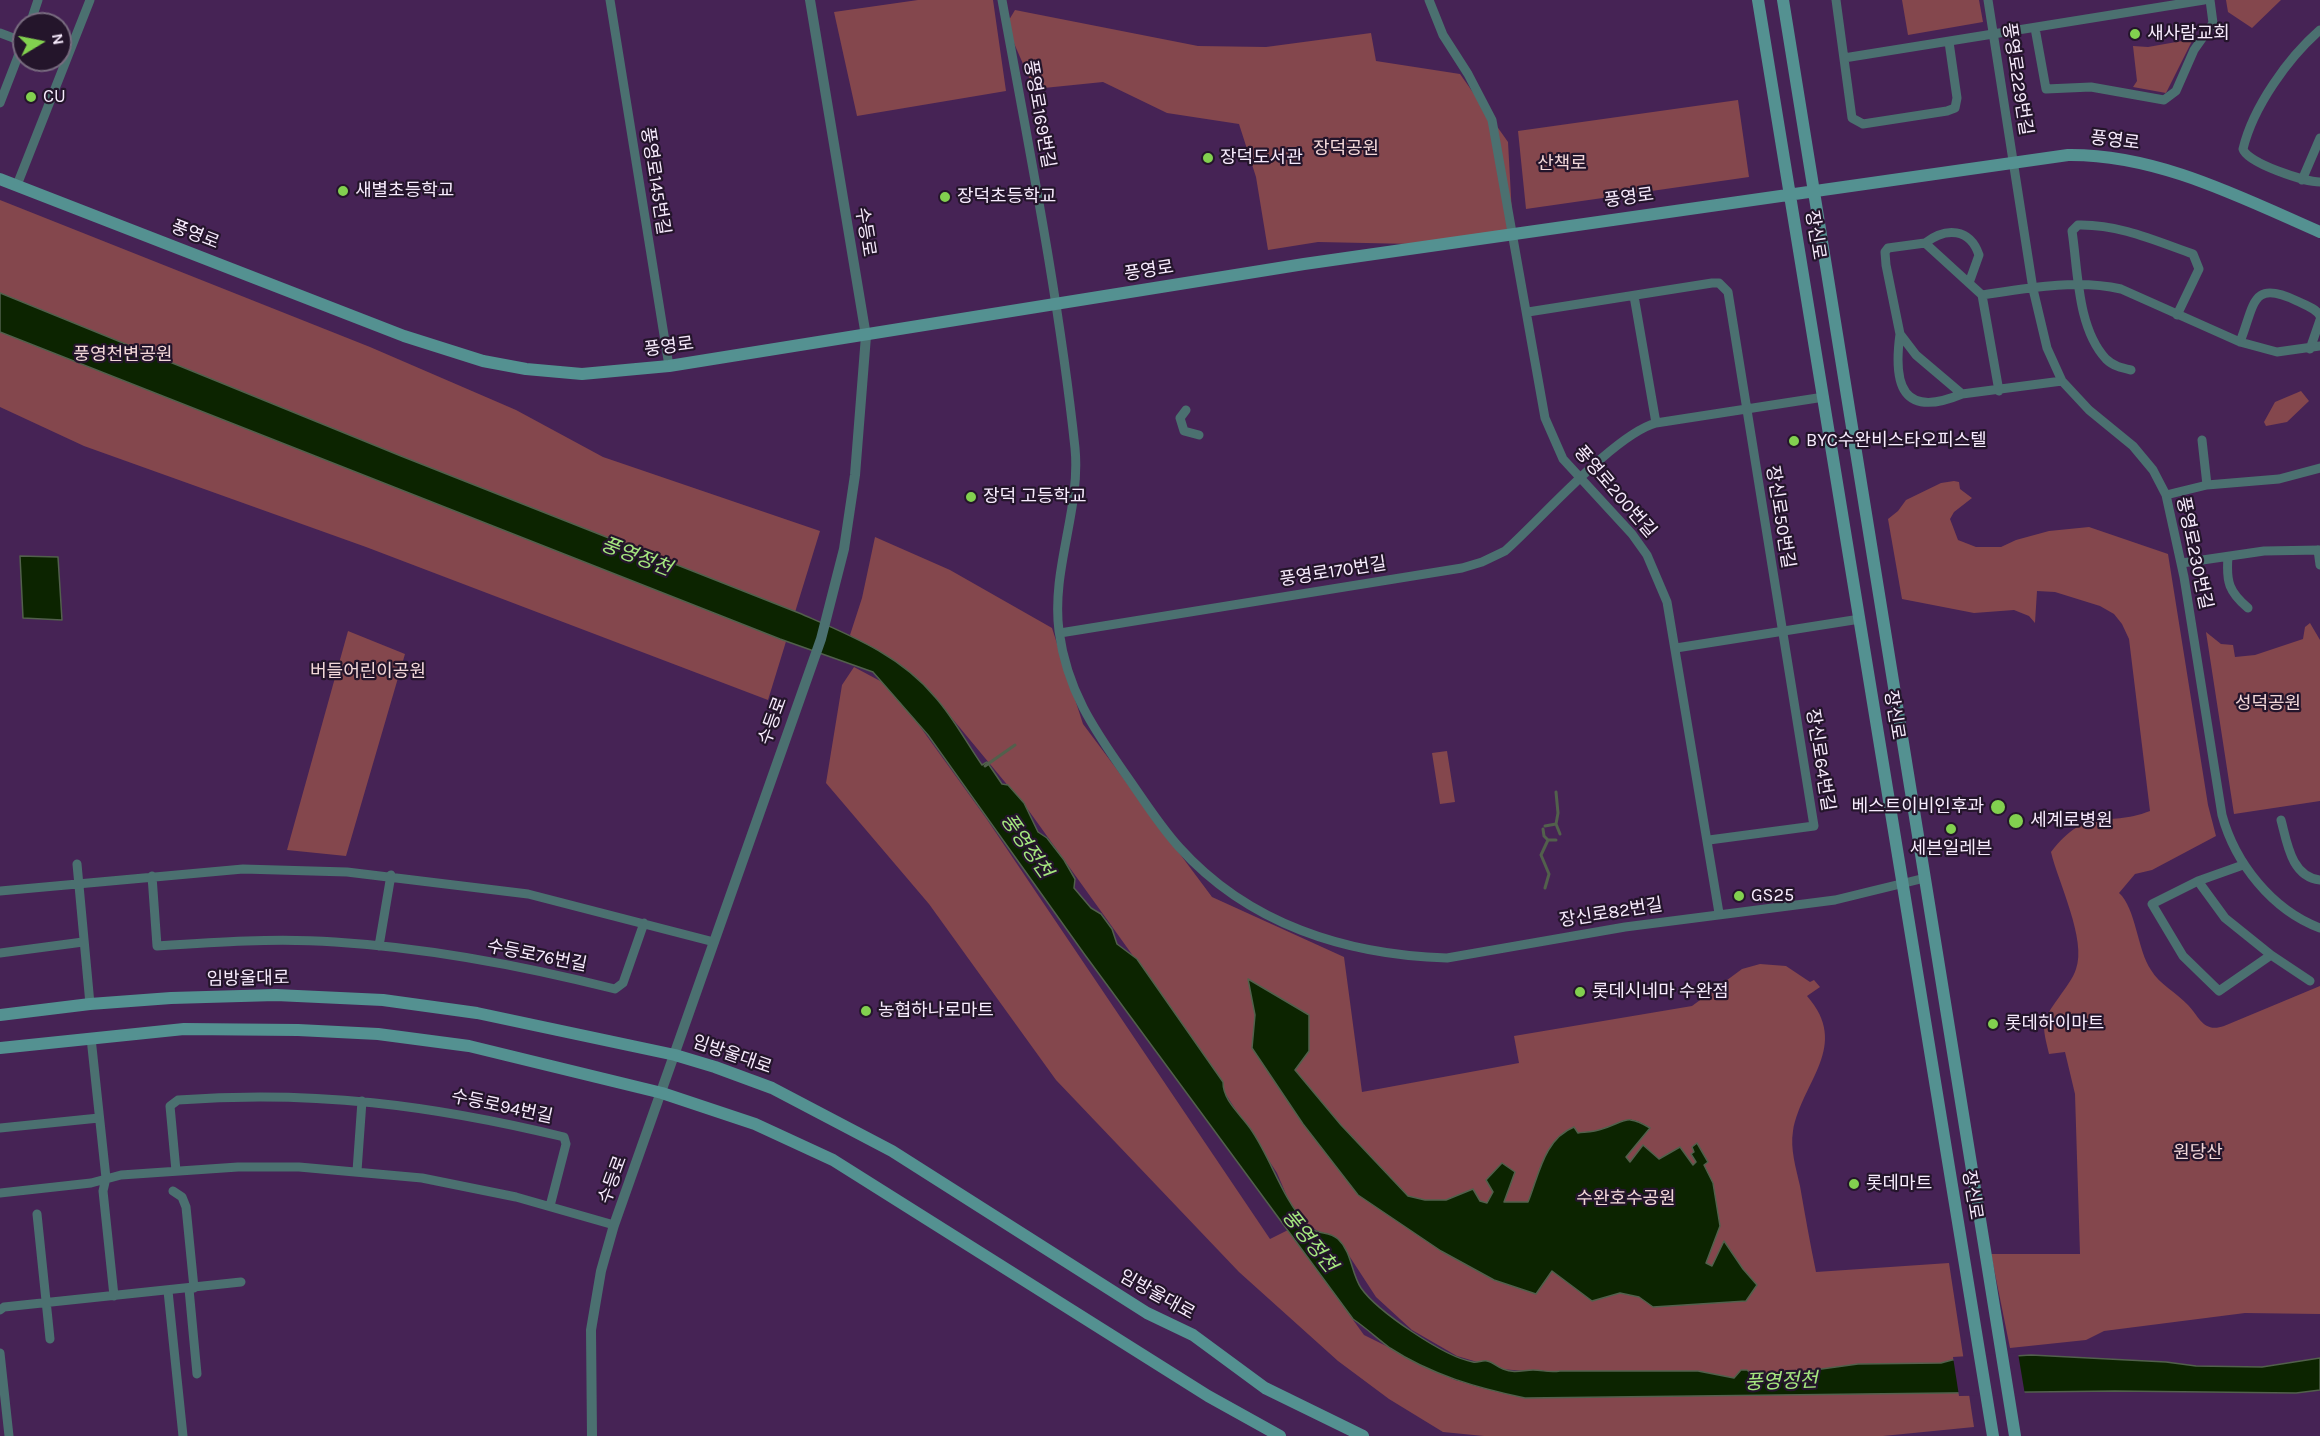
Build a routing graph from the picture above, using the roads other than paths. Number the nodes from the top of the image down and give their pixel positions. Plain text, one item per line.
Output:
1 (90, 0) edge
2 (610, 0) edge
3 (810, 0) edge
4 (1002, 0) edge
5 (1428, 0) edge
6 (1758, 0) edge
7 (1783, 0) edge
8 (1836, 0) edge
9 (1988, 0) edge
10 (2204, 0) edge
11 (2210, 0) edge
12 (2035, 28) junction
13 (2320, 30) edge
14 (1994, 33) junction
15 (72, 40) edge
16 (1949, 42) junction
17 (1844, 58) junction
18 (12, 72) edge
19 (59, 72) edge
20 (0, 103) edge
21 (2320, 138) edge
22 (2013, 164) junction
23 (0, 178) edge
24 (2302, 180) junction
25 (2320, 182) edge
26 (17, 185) junction
27 (1814, 190) junction
28 (1790, 194) junction
29 (2320, 231) edge
30 (1513, 233) junction
31 (1925, 243) junction
32 (1969, 283) junction
33 (2080, 284) junction
34 (2033, 289) junction
35 (1982, 295) junction
36 (1634, 296) junction
37 (1054, 305) junction
38 (1528, 312) junction
39 (2177, 315) junction
40 (2320, 318) edge
41 (1900, 334) junction
42 (866, 336) junction
43 (2240, 342) junction
44 (2320, 346) edge
45 (2310, 348) junction
46 (669, 366) junction
47 (2131, 370) dead end
48 (2062, 381) junction
49 (1998, 391) junction
50 (1962, 394) junction
51 (1824, 398) junction
52 (1746, 409) junction
53 (1186, 410) dead end
54 (1656, 423) junction
55 (1199, 435) dead end
56 (2202, 440) dead end
57 (2320, 468) edge
58 (1582, 478) junction
59 (2207, 485) junction
60 (2166, 495) junction
61 (2319, 550) edge
62 (2228, 557) junction
63 (2182, 563) junction
64 (2320, 565) edge
65 (2248, 608) dead end
66 (1860, 619) junction
67 (1782, 631) junction
68 (1059, 633) junction
69 (1676, 648) junction
70 (2281, 820) dead end
71 (1709, 840) junction
72 (77, 864) dead end
73 (2242, 865) junction
74 (391, 875) junction
75 (152, 876) junction
76 (1925, 878) junction
77 (2320, 880) edge
78 (2198, 881) junction
79 (80, 882) junction
80 (1903, 882) junction
81 (0, 891) edge
82 (1719, 913) junction
83 (644, 923) junction
84 (2320, 928) edge
85 (83, 942) junction
86 (714, 942) junction
87 (379, 946) junction
88 (0, 953) edge
89 (2271, 955) junction
90 (2310, 981) dead end
91 (90, 1004) junction
92 (0, 1015) edge
93 (91, 1038) junction
94 (0, 1048) edge
95 (675, 1055) junction
96 (662, 1093) junction
97 (362, 1101) junction
98 (99, 1118) junction
99 (0, 1128) edge
100 (176, 1171) junction
101 (357, 1171) junction
102 (106, 1178) junction
103 (174, 1191) dead end
104 (0, 1193) edge
105 (550, 1206) junction
106 (37, 1214) dead end
107 (615, 1225) junction
108 (241, 1282) dead end
109 (191, 1288) junction
110 (168, 1291) junction
111 (114, 1296) junction
112 (46, 1303) junction
113 (0, 1310) edge
114 (50, 1339) dead end
115 (0, 1353) edge
116 (197, 1374) dead end
117 (9, 1436) edge
118 (183, 1436) edge
119 (592, 1436) edge
120 (1280, 1436) edge
121 (1363, 1436) edge
122 (1993, 1436) edge
123 (2015, 1436) edge

1 - 15 street
2 - 46 street, 풍영로145번길
3 - 42 street, 수등로
4 - 37 street, 풍영로169번길
5 - 30 street, 풍영로200번길
6 - 28 main road, 장신로
7 - 27 main road, 장신로
8 - 17 street
9 - 14 street, 풍영로229번길
10 - 12 street
11 - 12 street
12 - 14 street
13 - 24 street
14 - 16 street
14 - 22 street, 풍영로229번길
16 - 17 street
16 - 17 street
18 - 20 street
19 - 26 street
21 - 24 street
22 - 27 main road, 풍영로
22 - 29 main road, 풍영로
22 - 34 street, 풍영로230번길
23 - 26 main road, 풍영로
24 - 25 street
26 - 46 main road, 풍영로
27 - 28 main road, 풍영로
27 - 76 main road, 장신로
28 - 30 main road, 풍영로
28 - 51 main road, 장신로
30 - 37 main road, 풍영로
30 - 38 street, 풍영로200번길
31 - 32 street
31 - 32 street
31 - 41 street
32 - 35 street
33 - 34 street
33 - 39 street
33 - 39 street
33 - 47 street
34 - 35 street
34 - 48 street, 풍영로230번길
35 - 49 street
36 - 38 street
36 - 52 street, 장신로50번길
36 - 54 street
37 - 42 main road, 풍영로
37 - 68 street
38 - 58 street, 풍영로200번길
39 - 43 street
40 - 43 street
40 - 45 street
41 - 50 street
41 - 50 street
42 - 46 main road, 풍영로
42 - 86 street, 수등로
43 - 45 street
44 - 45 street
48 - 49 street
48 - 60 street, 풍영로230번길
49 - 50 street
51 - 52 street
51 - 66 main road, 장신로
52 - 54 street
52 - 67 street, 장신로50번길
53 - 55 street
54 - 58 street
56 - 59 street
57 - 59 street
58 - 68 street, 풍영로170번길
58 - 69 street, 풍영로200번길
59 - 60 street
60 - 63 street, 풍영로230번길
61 - 62 street
61 - 64 street
62 - 63 street
62 - 65 street
63 - 73 street, 풍영로230번길
66 - 67 street
66 - 80 main road, 장신로
67 - 69 street
67 - 71 street, 장신로64번길
68 - 82 street, 장신로82번길
69 - 71 street, 풍영로200번길
70 - 77 street
71 - 82 street, 풍영로200번길
72 - 79 street
73 - 78 street
73 - 84 street, 풍영로230번길
74 - 75 street
74 - 83 street
74 - 87 street
75 - 79 street
75 - 87 street, 수등로76번길
76 - 80 street, 장신로82번길
76 - 123 main road, 장신로
78 - 89 street
78 - 89 street
79 - 81 street
79 - 85 street
80 - 82 street, 장신로82번길
80 - 122 main road, 장신로
83 - 86 street
83 - 87 street, 수등로76번길
85 - 88 street
85 - 91 street
86 - 95 street, 수등로
89 - 90 street
91 - 92 main road, 임방울대로
91 - 95 main road, 임방울대로
93 - 94 main road
93 - 96 main road
93 - 98 street
95 - 96 street, 수등로
95 - 121 main road, 임방울대로
96 - 107 street, 수등로
96 - 120 main road
97 - 100 street, 수등로94번길
97 - 101 street
97 - 105 street, 수등로94번길
98 - 99 street
98 - 102 street
100 - 101 street
100 - 102 street
101 - 105 street
102 - 104 street
102 - 111 street
103 - 109 street
105 - 107 street
106 - 112 street
107 - 119 street, 수등로
108 - 109 street
109 - 110 street
109 - 116 street
110 - 111 street
110 - 118 street
111 - 112 street
112 - 113 street
112 - 114 street
115 - 117 street

